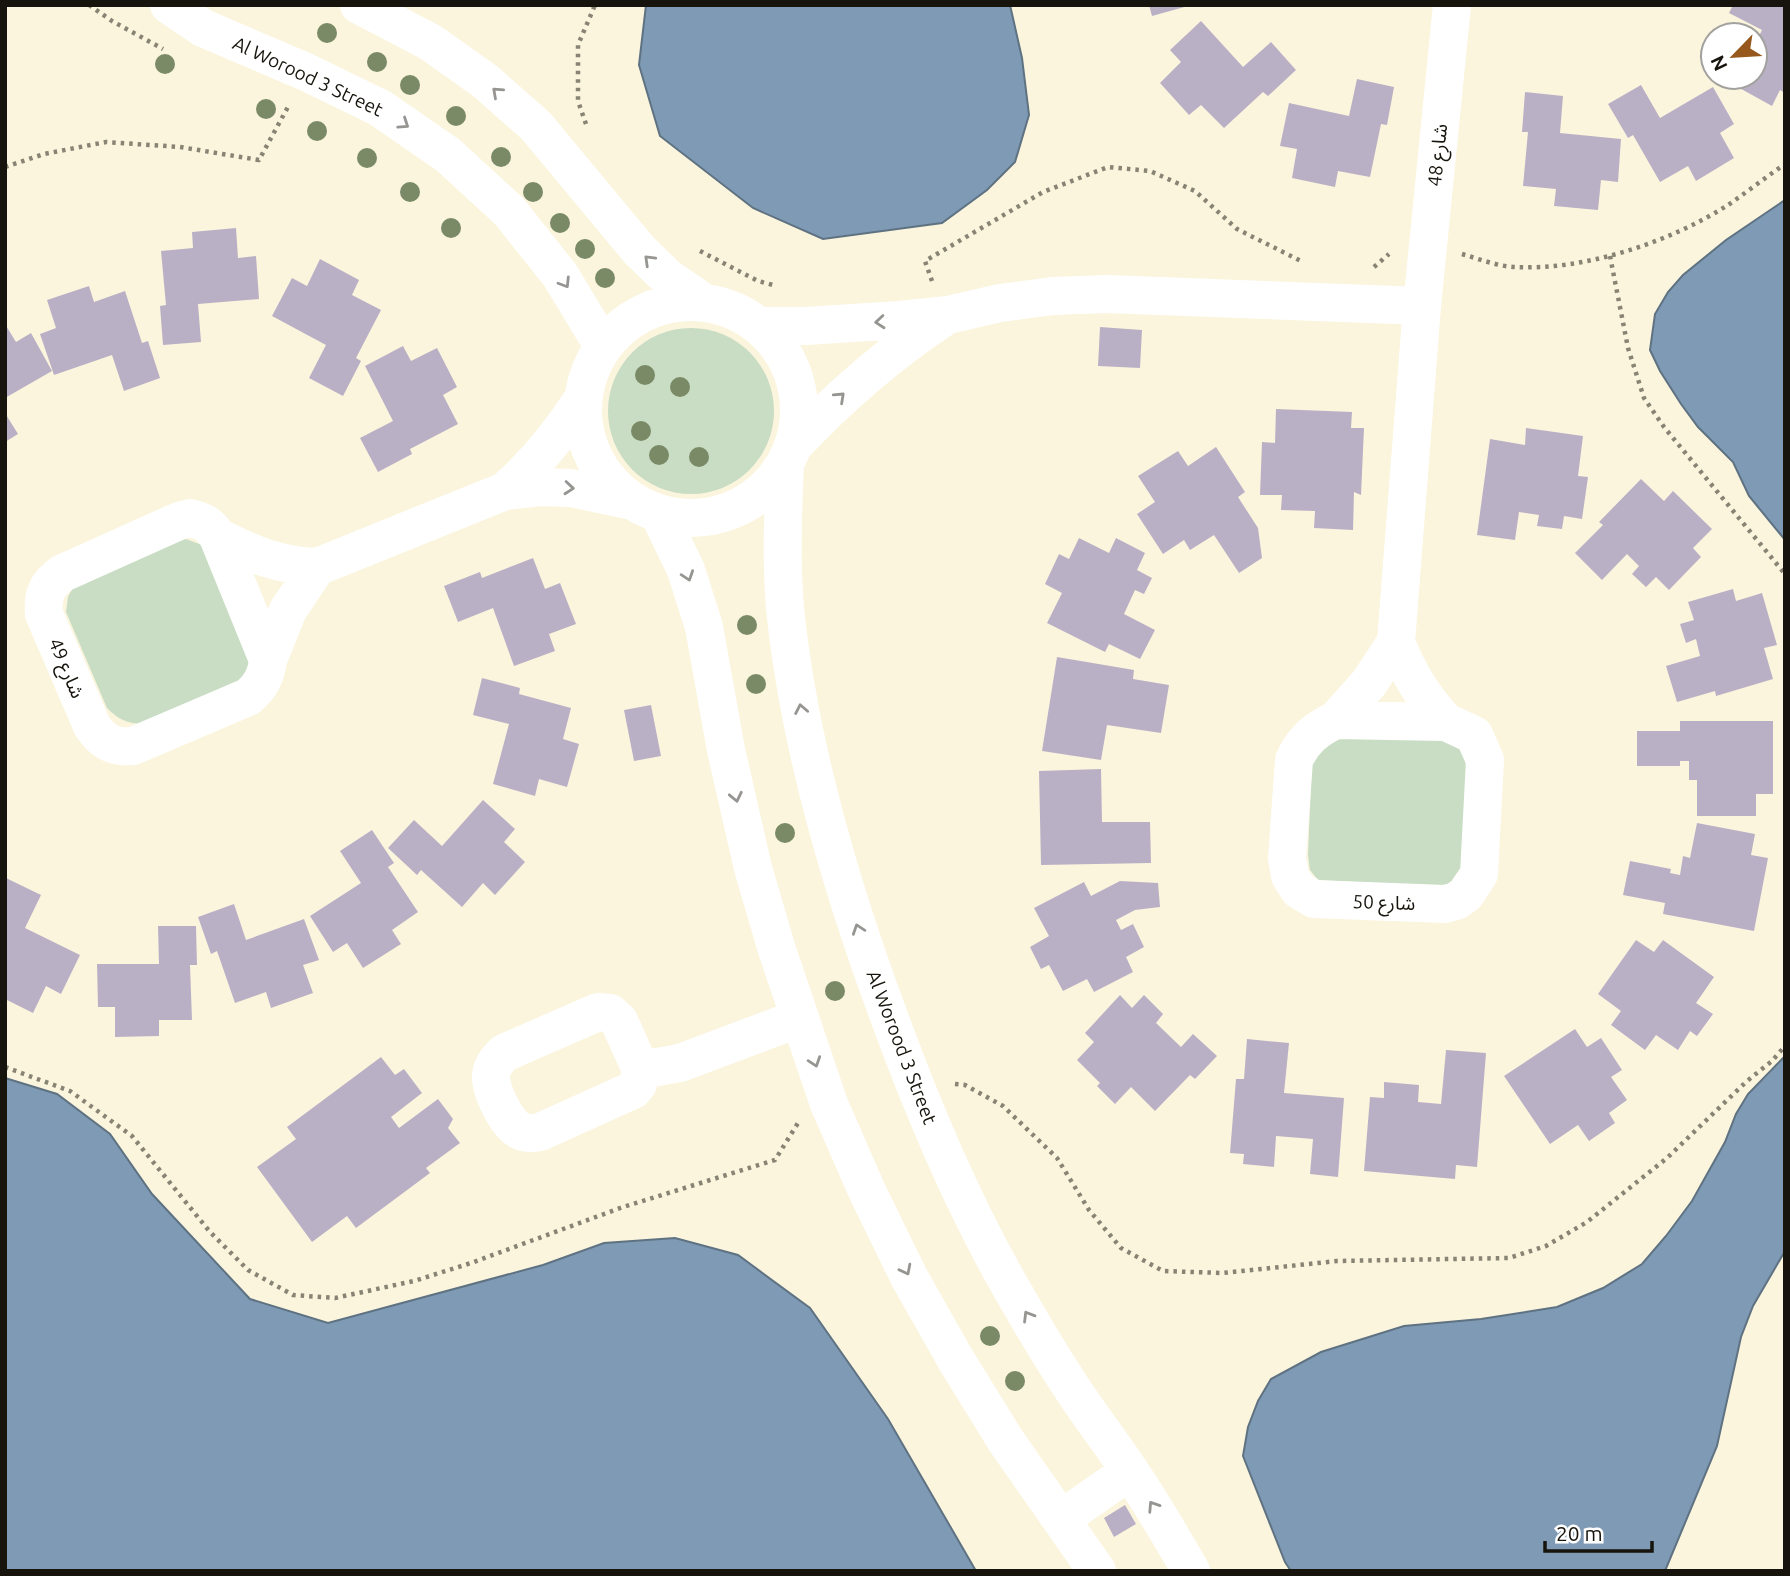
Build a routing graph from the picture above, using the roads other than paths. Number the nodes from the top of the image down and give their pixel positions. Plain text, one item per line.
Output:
1 (169, 5) edge
2 (359, 5) edge
3 (1452, 5) edge
4 (941, 300) junction
5 (703, 302) junction
6 (1422, 306) junction
7 (759, 326) junction
8 (603, 346) junction
9 (584, 397) junction
10 (789, 455) junction
11 (505, 491) junction
12 (646, 507) junction
13 (218, 537) junction
14 (317, 567) junction
15 (1396, 642) junction
16 (268, 660) junction
17 (1336, 720) junction
18 (1447, 722) junction
19 (800, 1018) junction
20 (641, 1070) dead end
21 (1130, 1471) junction
22 (1061, 1519) junction
23 (1185, 1569) edge
24 (1097, 1571) edge

1 -> 8 street, Al Worood 3 Street
5 -> 2 street
3 - 6 street, شارع 48
4 - 6 street
4 -> 7 street
10 -> 4 street
5 - 7 street
5 - 8 street
6 - 15 street, شارع 50
7 - 10 street
8 - 9 street
9 - 11 street, شارع 49
9 - 12 street
10 - 12 street
21 -> 10 street, Al Worood 3 Street
11 -> 12 street, شارع 49
11 - 14 street, شارع 49
12 -> 19 street
13 - 14 street, شارع 49
13 - 16 street
13 - 16 street, شارع 49
14 - 16 street, شارع 49
15 - 17 street, شارع 50
15 - 18 street, شارع 50
17 - 18 street
17 - 18 street, شارع 50
19 - 20 street
19 -> 22 street
21 - 22 street
23 -> 21 street, Al Worood 3 Street
22 - 24 street

